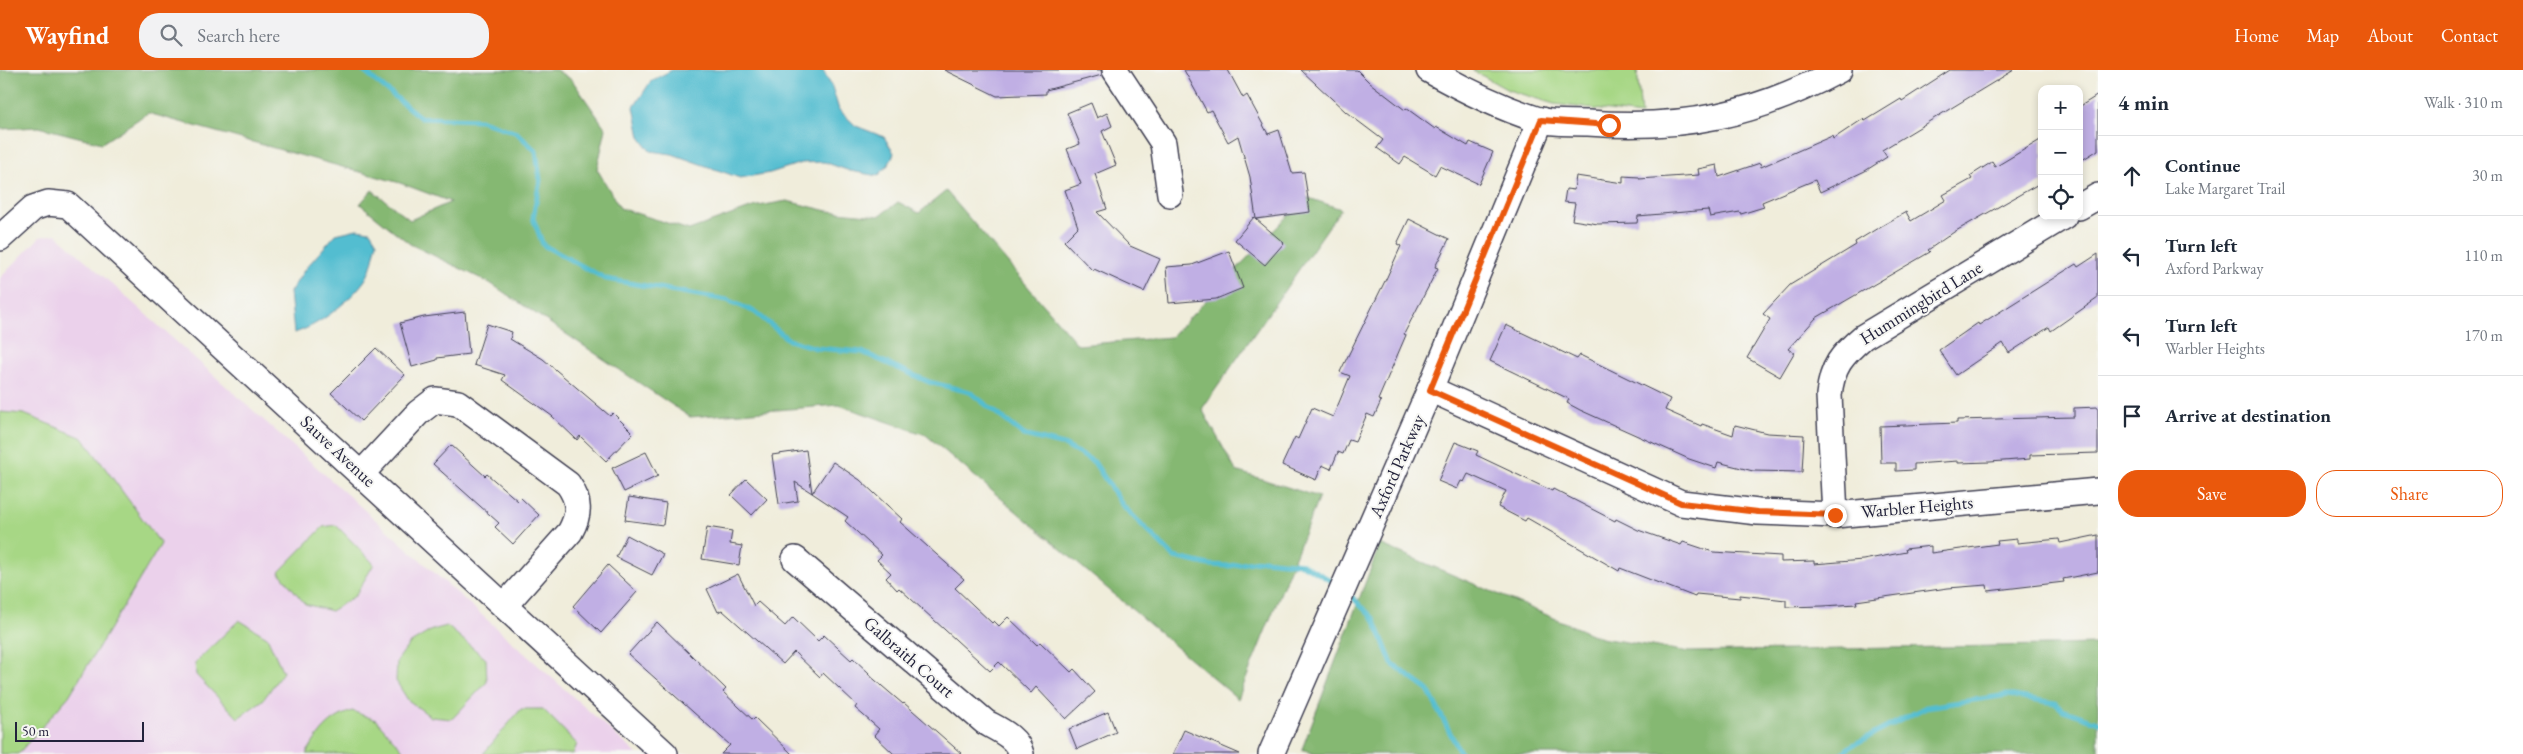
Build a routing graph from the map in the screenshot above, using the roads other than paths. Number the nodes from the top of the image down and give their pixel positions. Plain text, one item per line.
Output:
1 (1115, 70) edge
2 (1429, 70) edge
3 (1840, 70) edge
4 (1541, 120) junction
5 (1170, 194) dead end
6 (2098, 196) edge
7 (2083, 205) edge
8 (2057, 220) edge
9 (0, 238) edge
10 (1430, 390) junction
11 (362, 473) junction
12 (2098, 491) edge
13 (1835, 515) junction
14 (795, 559) dead end
15 (504, 606) junction
16 (665, 754) edge
17 (1021, 754) edge
18 (1270, 754) edge

1 - 5 street
2 - 4 street
3 - 4 street
4 - 10 street, Axford Parkway
6 - 7 street
8 - 13 street, Hummingbird Lane
9 - 11 street, Sauve Avenue
10 - 13 street, Warbler Heights
10 - 18 street, Axford Parkway
11 - 15 street, Sauve Avenue
11 - 15 street
12 - 13 street, Warbler Heights
14 - 17 street, Galbraith Court
15 - 16 street, Sauve Avenue

